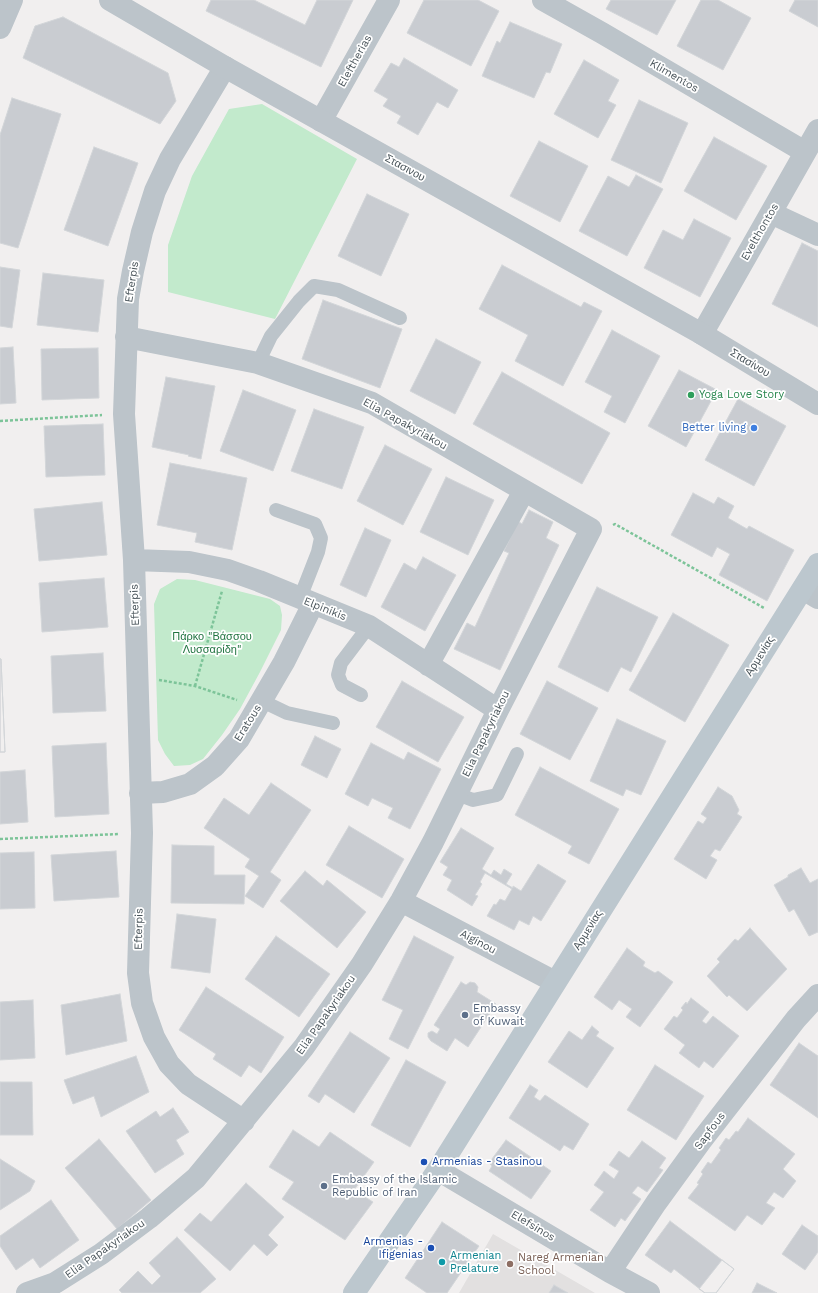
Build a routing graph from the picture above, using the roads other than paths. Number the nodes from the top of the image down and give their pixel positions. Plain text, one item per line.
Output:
1 (12, 0) edge
2 (110, 0) edge
3 (389, 0) edge
4 (543, 0) edge
5 (0, 28) edge
6 (225, 67) junction
7 (321, 121) junction
8 (818, 130) edge
9 (805, 152) junction
10 (771, 213) junction
11 (818, 235) edge
12 (400, 318) dead end
13 (702, 334) junction
14 (126, 337) junction
15 (258, 363) junction
16 (818, 404) edge
17 (524, 491) junction
18 (276, 510) dead end
19 (134, 560) junction
20 (818, 564) edge
21 (811, 593) edge
22 (306, 601) junction
23 (369, 626) junction
24 (428, 665) junction
25 (361, 695) dead end
26 (260, 704) junction
27 (498, 710) junction
28 (332, 724) dead end
29 (517, 754) dead end
30 (140, 793) junction
31 (456, 794) junction
32 (401, 901) junction
33 (555, 982) junction
34 (818, 995) edge
35 (244, 1121) junction
36 (438, 1170) junction
37 (610, 1272) junction
38 (27, 1293) edge
39 (354, 1293) edge
40 (649, 1293) edge

1 - 5 street
2 - 6 street, Στασινου
3 - 7 street, Eleftherias
4 - 9 street, Klimentos
6 - 7 street, Στασινου
6 - 14 street, Efterpis
7 - 13 street, Στασινου
8 - 9 street, Evelthontos
9 - 10 street, Evelthontos
10 - 11 street
10 - 13 street, Evelthontos
12 - 15 lane
13 - 16 street, Στασίνου
14 - 15 street, Elia Papakyriakou
14 - 19 street, Efterpis
15 - 17 street, Elia Papakyriakou
17 - 24 street
17 - 27 street, Elia Papakyriakou
18 - 22 lane
19 - 22 street, Elpinikis
19 - 30 street, Efterpis
20 - 21 main road, Αρμενίας
21 - 33 main road, Αρμενίας
22 - 23 street, Elpinikis
22 - 26 street, Eratous
23 - 24 street, Elpinikis
23 - 25 lane
24 - 27 street, Elpinikis
26 - 28 lane
26 - 30 street, Eratous
27 - 31 street, Elia Papakyriakou
29 - 31 lane
30 - 35 street, Efterpis
31 - 32 street, Elia Papakyriakou
32 - 33 street, Aiginou
32 - 35 street, Elia Papakyriakou
33 - 36 main road, Αρμενίας
34 - 37 street, Sapfous
35 - 38 street, Elia Papakyriakou
36 - 37 street, Elefsinos
36 - 39 main road, Αρμενίας
37 - 40 street, Elefsinos

